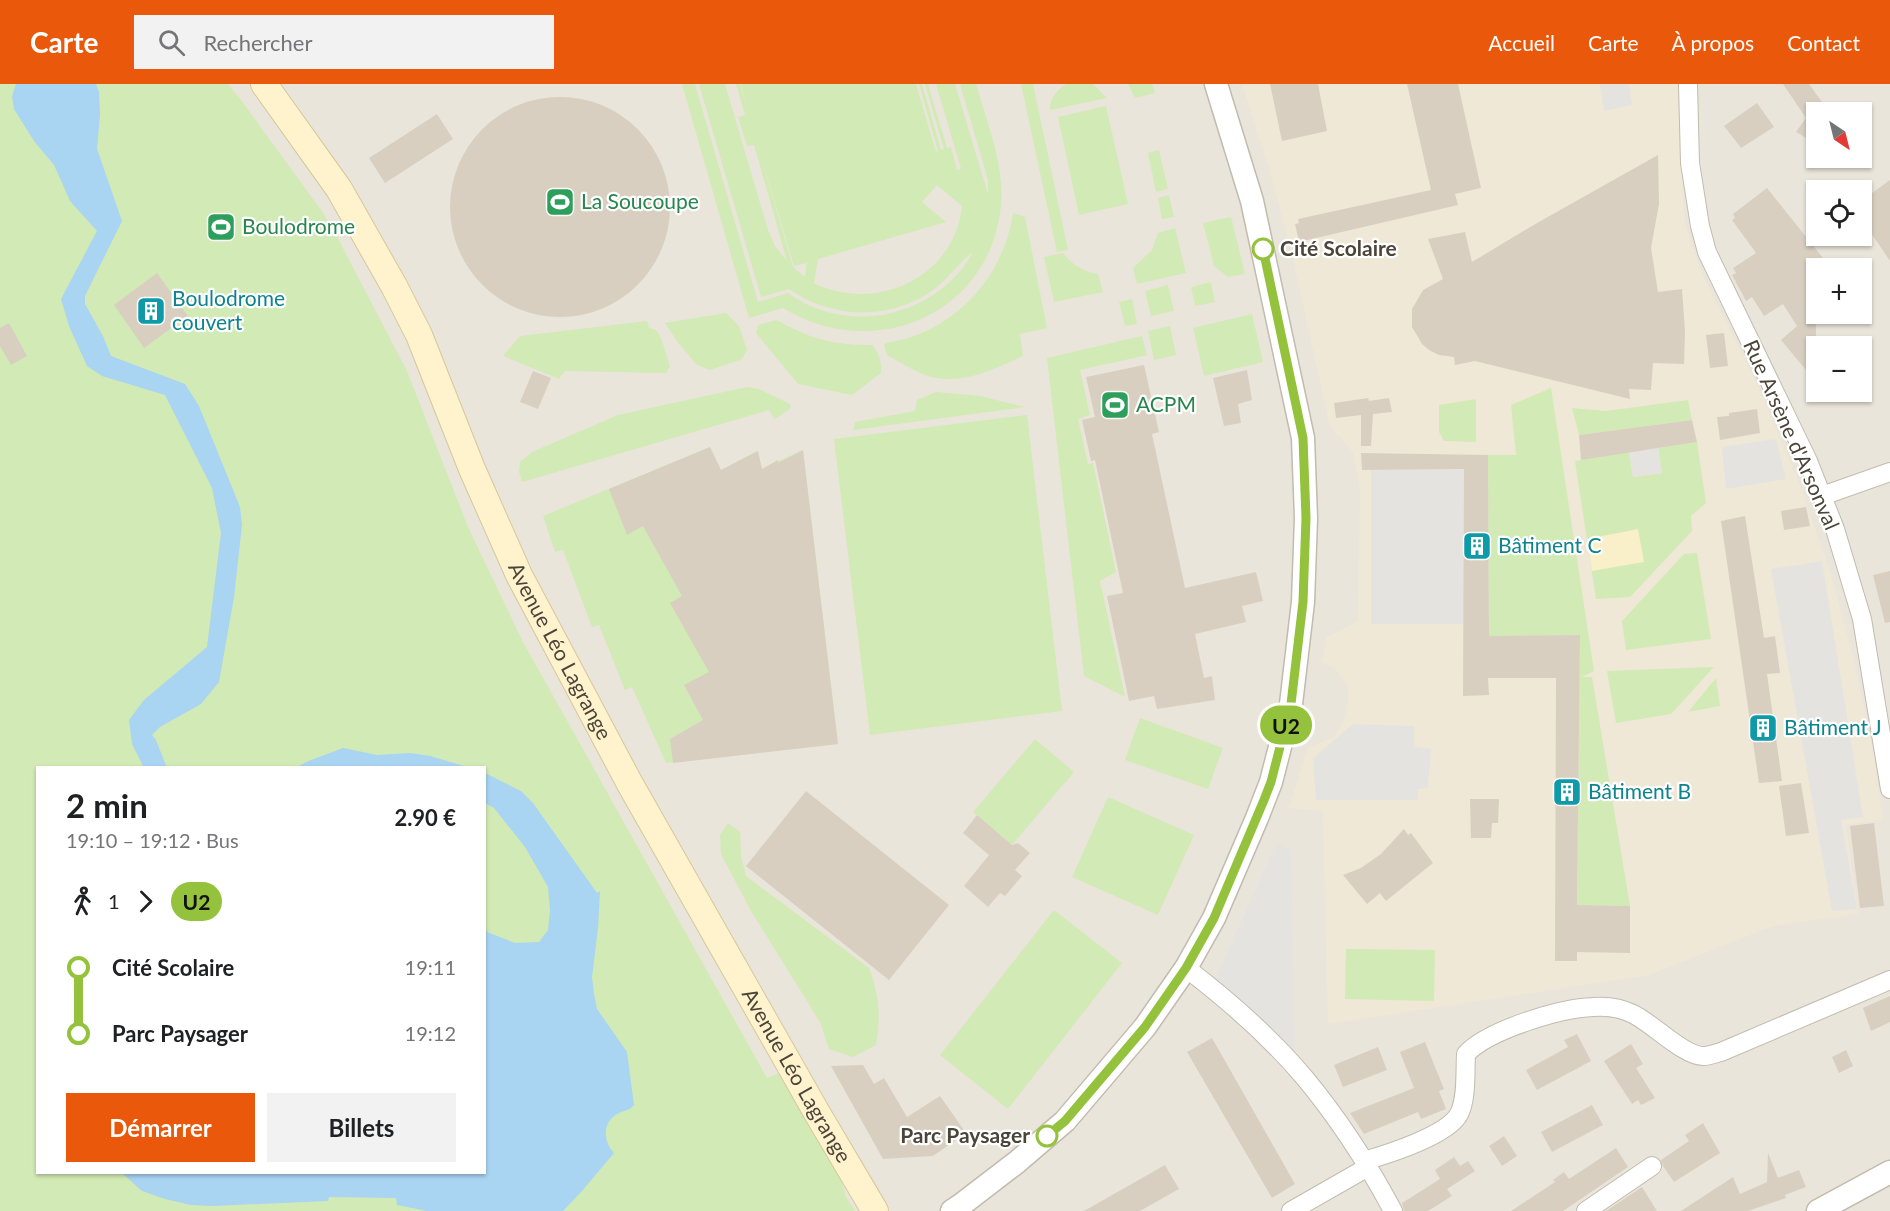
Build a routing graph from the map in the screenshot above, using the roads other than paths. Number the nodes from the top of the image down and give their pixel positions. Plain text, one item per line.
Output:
1 (264, 84) edge
2 (1216, 84) edge
3 (1688, 84) edge
4 (1890, 472) edge
5 (1822, 495) junction
6 (1890, 789) edge
7 (1186, 968) junction
8 (1890, 980) edge
9 (1366, 1164) junction
10 (1652, 1166) dead end
11 (1890, 1172) edge
12 (875, 1211) edge
13 (882, 1211) edge
14 (895, 1211) edge
15 (951, 1211) edge
16 (1290, 1211) edge
17 (1393, 1211) edge
18 (1586, 1211) edge
19 (1818, 1211) edge

1 - 12 main road, Avenue Léo Lagrange
2 - 7 street
3 - 5 street, Rue Arsène d'Arsonval
4 - 5 street
5 - 6 street, Rue Arsène d'Arsonval
7 - 9 street
7 - 15 street
8 - 9 street
9 - 16 street
9 - 17 street
10 - 18 street
11 - 19 street
13 - 14 main road

